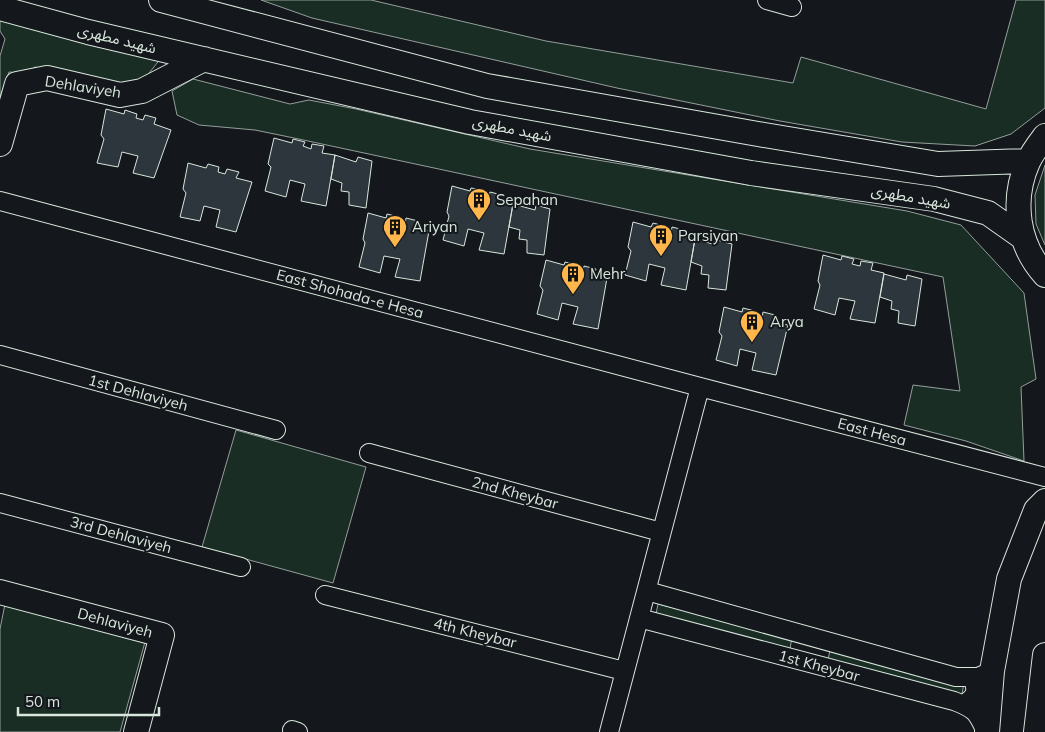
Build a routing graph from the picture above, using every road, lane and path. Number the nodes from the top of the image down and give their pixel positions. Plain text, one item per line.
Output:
1 (161, 0) edge
2 (222, 0) edge
3 (767, 0) edge
4 (792, 7) dead end
5 (0, 8) edge
6 (296, 36) junction
7 (204, 59) junction
8 (1, 135) edge
9 (1045, 136) edge
10 (1028, 160) junction
11 (938, 164) junction
12 (934, 199) junction
13 (0, 201) edge
14 (1022, 237) junction
15 (1045, 275) edge
16 (0, 355) edge
17 (700, 387) junction
18 (276, 430) dead end
19 (369, 454) dead end
20 (1045, 477) edge
21 (1045, 501) edge
22 (0, 503) edge
23 (661, 532) junction
24 (241, 567) dead end
25 (647, 591) junction
26 (0, 592) edge
27 (326, 595) dead end
28 (639, 618) junction
29 (807, 636) junction
30 (1045, 655) edge
31 (801, 661) junction
32 (624, 671) junction
33 (982, 674) junction
34 (963, 704) junction
35 (136, 732) edge
36 (609, 732) edge
37 (986, 732) edge
38 (1036, 732) edge

1 - 6 main road
2 - 6 main road
3 - 4 street
5 - 7 main road, شهید مطهری
6 - 11 main road
7 - 8 main road, Dehlaviyeh
7 - 12 main road, شهید مطهری
9 - 10 main road
10 - 11 main road
10 - 14 main road
11 - 12 main road
12 - 14 main road, شهید مطهری
13 - 17 street, East Shohada-e Hesa
14 - 15 main road
16 - 18 street, 1st Dehlaviyeh
17 - 20 street, East Hesa
17 - 23 street
19 - 23 street, 2nd Kheybar
21 - 33 main road
22 - 24 street, 3rd Dehlaviyeh
23 - 25 street
25 - 28 street
25 - 29 street, 1st Kheybar
26 - 35 main road, Dehlaviyeh
27 - 32 street, 4th Kheybar
28 - 31 street, 1st Kheybar
28 - 32 street
29 - 31 street
29 - 33 street, 1st Kheybar
30 - 38 main road
31 - 34 street, 1st Kheybar
32 - 36 street
33 - 34 street
33 - 37 main road
34 - 37 street, 1st Kheybar

